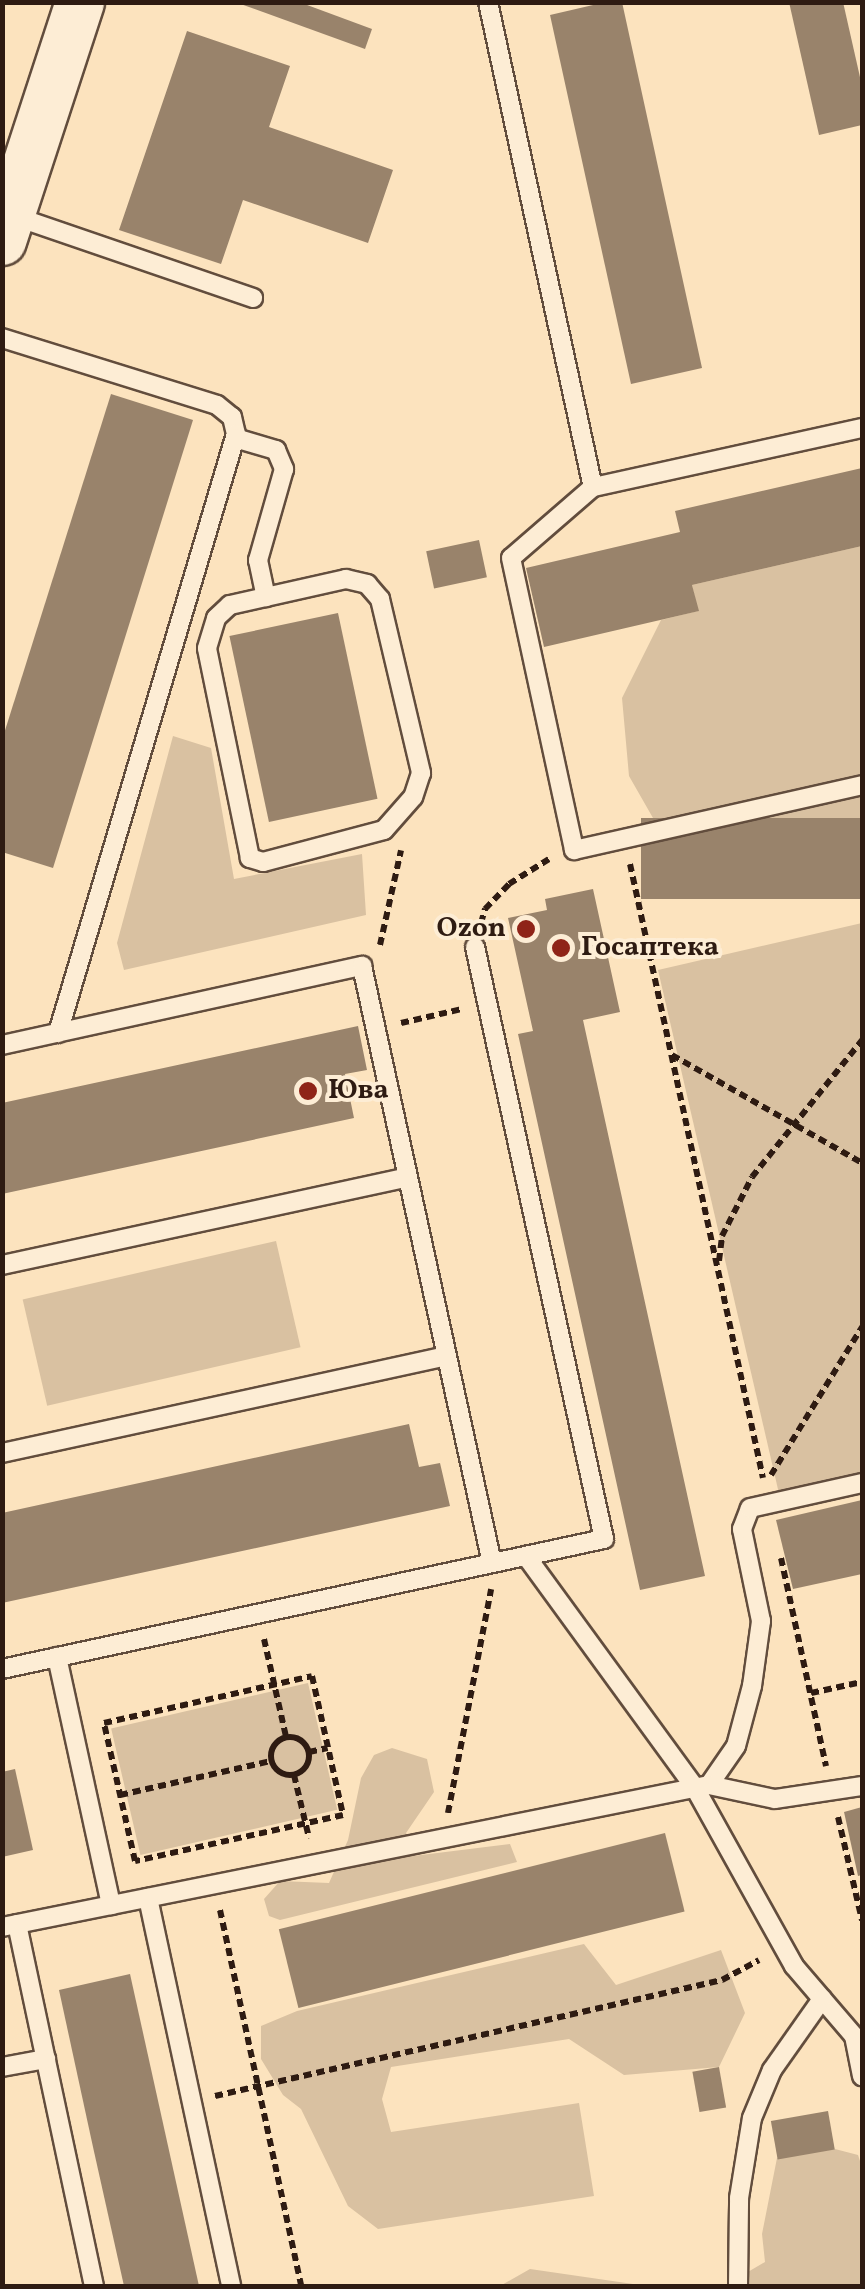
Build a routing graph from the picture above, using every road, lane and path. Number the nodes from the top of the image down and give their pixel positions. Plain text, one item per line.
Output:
1 (80, 2) edge
2 (488, 2) edge
3 (7, 228) edge
4 (253, 298) dead end
5 (2, 338) edge
6 (862, 428) edge
7 (235, 438) junction
8 (594, 486) junction
9 (266, 597) junction
10 (862, 784) edge
11 (398, 814) junction
12 (625, 839) junction
13 (574, 850) junction
14 (475, 947) joint
15 (369, 995) junction
16 (488, 1004) junction
17 (376, 1028) junction
18 (58, 1033) junction
19 (862, 1040) edge
20 (2, 1045) edge
21 (672, 1054) junction
22 (798, 1126) junction
23 (862, 1163) edge
24 (408, 1177) junction
25 (2, 1265) edge
26 (719, 1272) junction
27 (862, 1327) edge
28 (448, 1356) junction
29 (2, 1452) edge
30 (862, 1483) edge
31 (765, 1484) junction
32 (769, 1504) junction
33 (526, 1556) junction
34 (492, 1563) junction
35 (258, 1614) junction
36 (57, 1658) junction
37 (2, 1669) edge
38 (862, 1682) edge
39 (274, 1685) junction
40 (810, 1693) junction
41 (286, 1737) junction
42 (328, 1748) junction
43 (309, 1752) junction
44 (270, 1761) junction
45 (294, 1776) junction
46 (702, 1786) junction
47 (862, 1786) edge
48 (832, 1793) junction
49 (120, 1795) junction
50 (305, 1823) junction
51 (443, 1838) junction
52 (314, 1864) junction
53 (215, 1884) junction
54 (148, 1898) junction
55 (860, 1900) edge
56 (111, 1905) junction
57 (862, 1920) edge
58 (10, 1925) edge
59 (781, 1946) junction
60 (822, 2000) junction
61 (46, 2060) junction
62 (2, 2067) edge
63 (862, 2076) edge
64 (258, 2086) junction
65 (192, 2101) junction
66 (94, 2286) edge
67 (231, 2286) edge
68 (301, 2286) edge
69 (738, 2286) edge

1 - 3 main road
2 - 8 lane
3 - 4 lane
5 - 7 lane
6 - 8 lane
7 - 9 lane
7 - 18 lane
8 - 13 lane
9 - 11 lane
9 - 11 lane
10 - 12 lane
11 - 15 path
12 - 13 lane
12 - 21 path
13 - 14 path
14 - 16 lane
15 - 17 lane
15 - 18 lane
16 - 17 path
16 - 33 lane
17 - 24 lane
18 - 20 lane
19 - 22 path
21 - 22 path
21 - 26 path
22 - 23 path
22 - 26 path
24 - 25 lane
24 - 28 lane
26 - 31 path
27 - 31 path
28 - 29 lane
28 - 34 lane
30 - 32 lane
31 - 32 path
32 - 40 path
32 - 46 lane
33 - 34 lane
33 - 46 lane
34 - 35 lane
34 - 51 path
35 - 36 lane
35 - 39 path
36 - 37 lane
36 - 56 lane
38 - 40 path
39 - 41 path
39 - 42 path
39 - 49 path
40 - 48 path
41 - 43 path
41 - 44 path
42 - 43 path
42 - 50 path
43 - 45 path
44 - 45 path
44 - 49 path
45 - 50 path
46 - 48 lane
46 - 51 lane
46 - 59 lane
47 - 48 lane
48 - 55 path
49 - 50 path
50 - 52 path
51 - 52 lane
52 - 53 lane
53 - 54 lane
53 - 64 path
54 - 56 lane
54 - 65 lane
55 - 57 path
56 - 58 lane
58 - 61 lane
59 - 60 lane
59 - 64 path
60 - 63 lane
60 - 69 lane
61 - 62 lane
61 - 66 lane
64 - 65 path
64 - 68 path
65 - 67 lane

